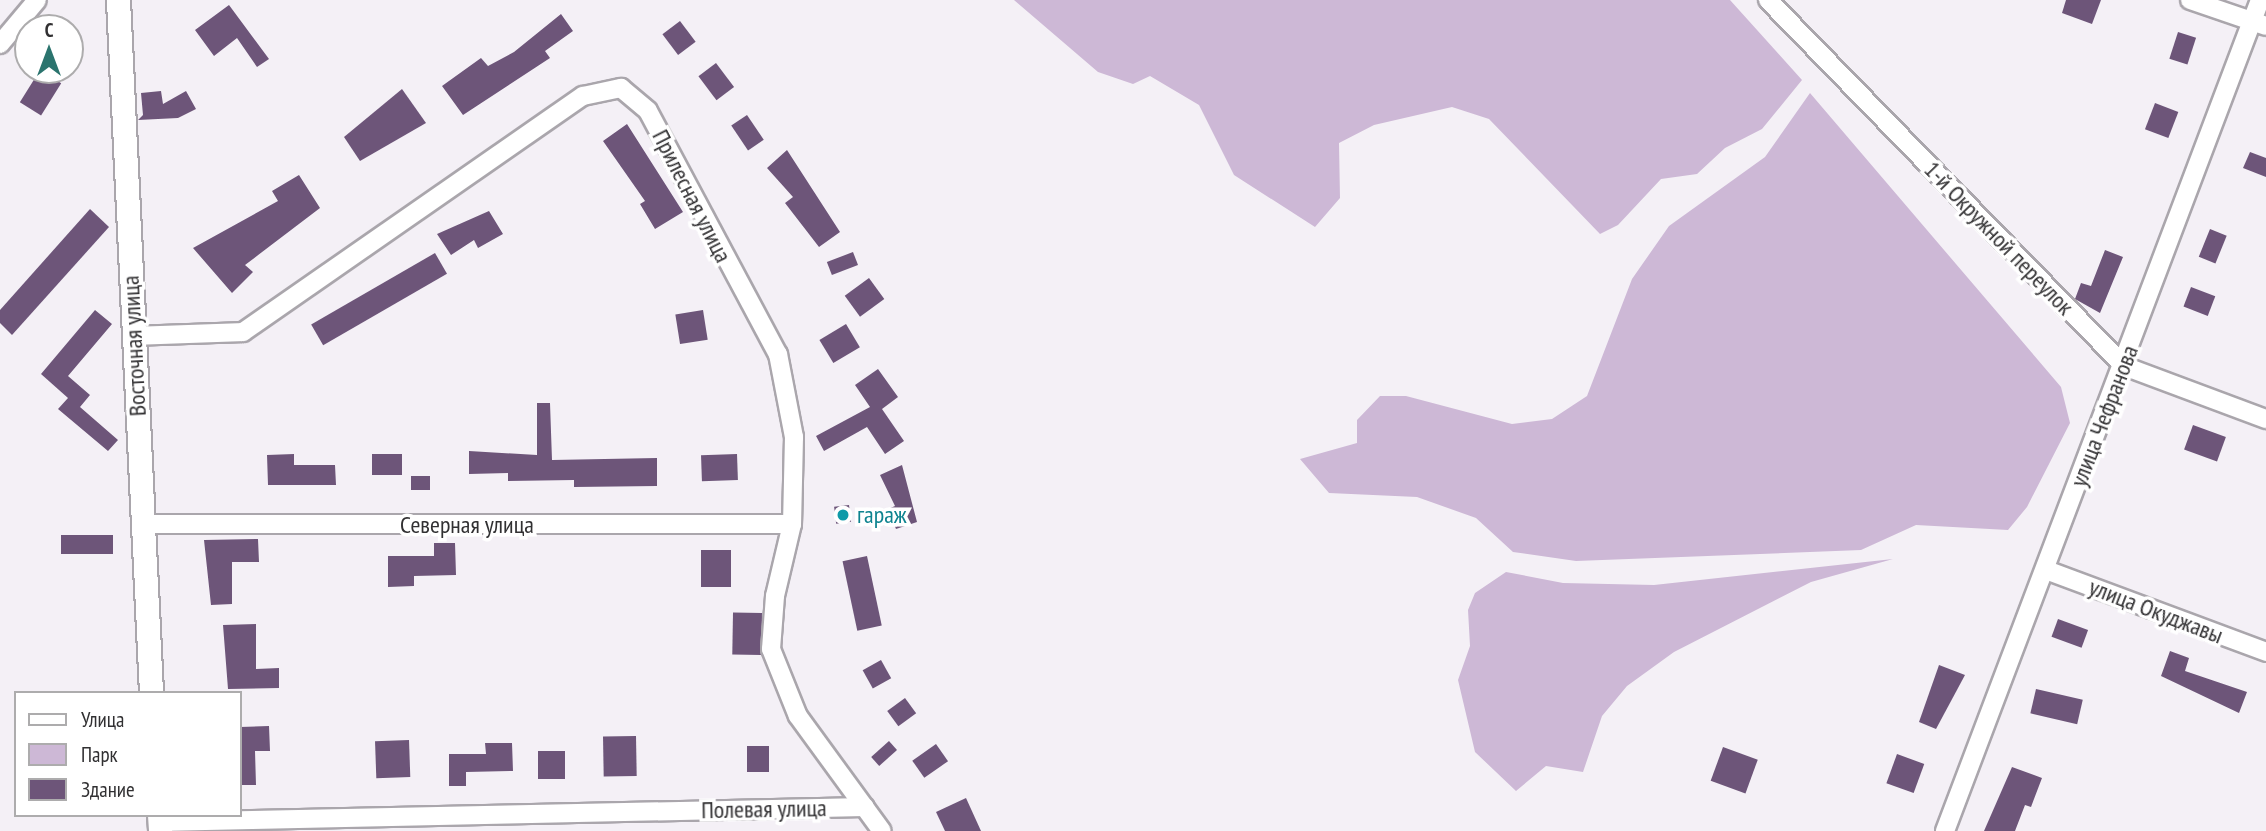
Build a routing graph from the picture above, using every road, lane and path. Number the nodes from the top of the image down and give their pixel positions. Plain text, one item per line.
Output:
1 (37, 0) edge
2 (118, 0) edge
3 (1768, 0) edge
4 (2190, 0) edge
5 (2260, 0) edge
6 (2259, 23) edge
7 (0, 44) edge
8 (134, 336) junction
9 (2123, 366) junction
10 (2266, 419) edge
11 (143, 524) junction
12 (792, 524) junction
13 (2046, 570) junction
14 (2266, 652) edge
15 (151, 691) edge
16 (865, 807) junction
17 (159, 823) edge
18 (882, 831) edge
19 (1945, 831) edge

1 - 7 street
2 - 8 street, Восточная улица
3 - 9 street, 1-й Окружной переулок
4 - 6 street
5 - 6 street, улица Чефранова
6 - 9 street, улица Чефранова
8 - 11 street, Восточная улица
8 - 12 street, Прилесная улица
9 - 10 street, 1-й Окружной переулок
9 - 13 street, улица Чефранова
11 - 12 street, Северная улица
11 - 15 street, Восточная улица
12 - 16 street, Прилесная улица
13 - 14 street, улица Окуджавы
13 - 19 street, улица Чефранова
16 - 17 street, Полевая улица
16 - 18 street, Прилесная улица

